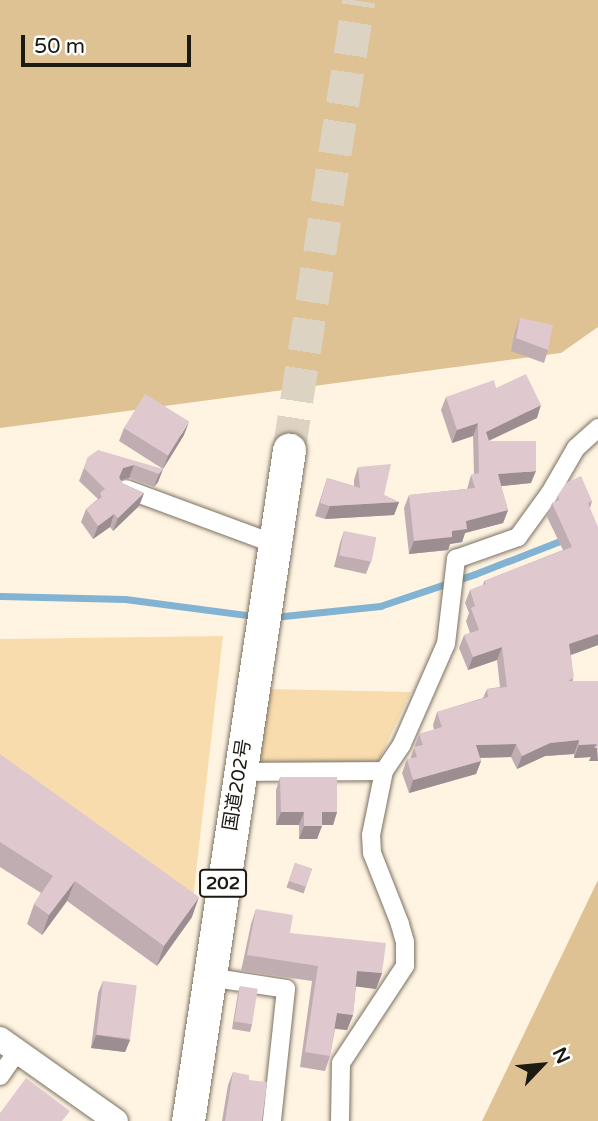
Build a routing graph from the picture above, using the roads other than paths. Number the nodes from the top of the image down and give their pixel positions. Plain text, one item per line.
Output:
1 (598, 428) edge
2 (289, 450) tunnel mouth
3 (126, 489) edge
4 (272, 558) junction
5 (384, 771) junction
6 (240, 772) junction
7 (208, 977) junction
8 (9, 1046) edge
9 (0, 1076) edge
10 (116, 1121) edge
11 (188, 1121) edge
12 (272, 1121) edge
13 (340, 1121) edge

1 - 5 street
2 - 4 highway, 国道202号 / 202
3 - 4 street
4 - 6 highway, 国道202号 / 202
5 - 6 street
5 - 13 street
6 - 7 highway, 国道202号 / 202
7 - 11 highway, 国道202号 / 202
7 - 12 street
8 - 9 street
8 - 10 street

